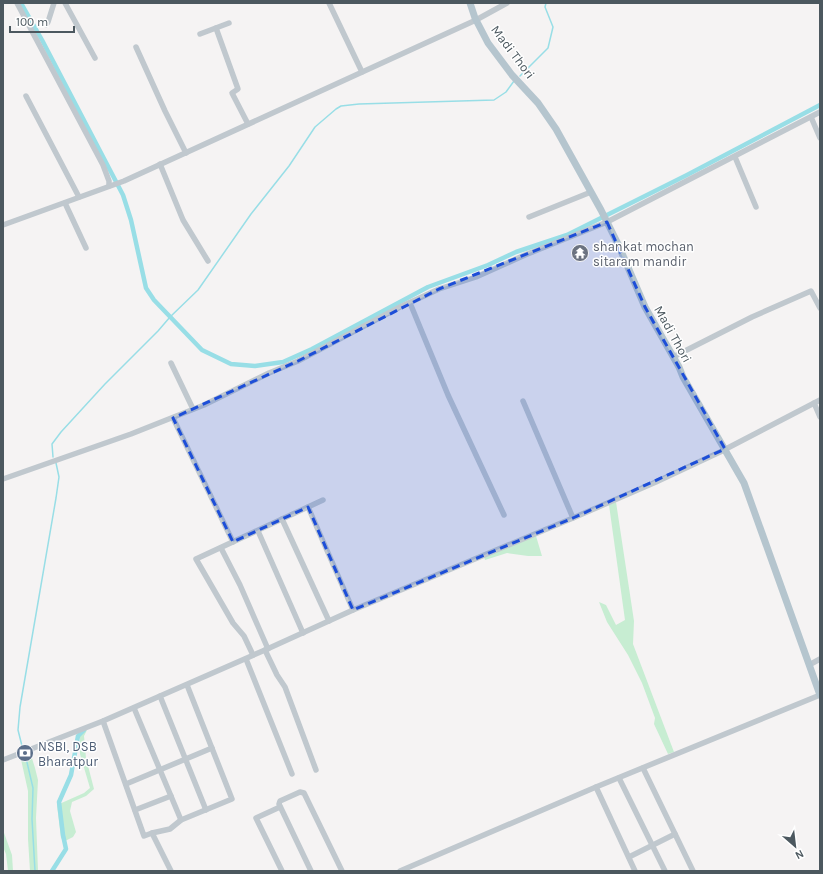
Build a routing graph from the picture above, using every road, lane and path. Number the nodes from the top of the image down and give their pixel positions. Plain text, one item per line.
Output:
1 (18, 3) edge
2 (54, 3) edge
3 (65, 3) edge
4 (328, 3) edge
5 (470, 3) edge
6 (507, 3) edge
7 (476, 20) junction
8 (229, 23) dead end
9 (46, 25) dead end
10 (216, 28) junction
11 (200, 34) dead end
12 (136, 47) dead end
13 (95, 58) dead end
14 (362, 72) junction
15 (26, 96) dead end
16 (820, 112) edge
17 (811, 117) junction
18 (248, 124) junction
19 (820, 138) edge
20 (186, 153) junction
21 (735, 157) junction
22 (160, 164) junction
23 (110, 186) junction
24 (591, 192) junction
25 (79, 197) junction
26 (65, 203) junction
27 (756, 207) dead end
28 (529, 217) dead end
29 (606, 221) junction
30 (3, 225) edge
31 (86, 248) dead end
32 (208, 261) dead end
33 (410, 303) junction
34 (820, 308) edge
35 (673, 357) junction
36 (171, 363) dead end
37 (820, 400) edge
38 (523, 401) dead end
39 (814, 403) junction
40 (193, 410) junction
41 (820, 417) edge
42 (174, 418) junction
43 (725, 449) junction
44 (3, 479) edge
45 (323, 500) dead end
46 (308, 508) junction
47 (504, 515) dead end
48 (573, 518) junction
49 (282, 519) junction
50 (258, 531) junction
51 (233, 542) junction
52 (221, 548) junction
53 (353, 610) junction
54 (329, 621) junction
55 (303, 633) junction
56 (266, 650) junction
57 (253, 655) junction
58 (246, 658) junction
59 (820, 659) edge
60 (809, 665) junction
61 (186, 685) junction
62 (820, 695) edge
63 (160, 696) junction
64 (134, 708) junction
65 (103, 721) junction
66 (212, 748) junction
67 (186, 759) junction
68 (3, 760) edge
69 (643, 768) junction
70 (160, 770) junction
71 (316, 770) dead end
72 (292, 774) dead end
73 (619, 778) junction
74 (126, 784) junction
75 (596, 787) junction
76 (171, 796) junction
77 (280, 807) junction
78 (135, 810) junction
79 (206, 810) junction
80 (181, 820) junction
81 (152, 832) junction
82 (675, 834) junction
83 (652, 845) junction
84 (628, 857) junction
85 (171, 871) edge
86 (282, 871) edge
87 (311, 871) edge
88 (342, 871) edge
89 (400, 871) edge
90 (635, 871) edge
91 (665, 871) edge
92 (693, 871) edge

1 - 23 street
2 - 9 street
3 - 13 street
4 - 14 street
5 - 7 main road, Madi Thori
6 - 7 street
7 - 14 street
7 - 24 main road, Madi Thori
8 - 10 street
10 - 11 street
10 - 18 street
12 - 20 street
14 - 18 street
15 - 25 street
16 - 17 street
17 - 19 street
17 - 21 street
18 - 20 street
20 - 22 street
21 - 27 street
21 - 29 street
22 - 23 street
22 - 32 street
23 - 25 street
24 - 28 street
24 - 29 main road, Madi Thori
25 - 26 street
26 - 30 street
26 - 31 street
29 - 33 street
29 - 35 main road, Madi Thori
33 - 40 street
33 - 47 street
34 - 35 street
35 - 43 main road, Madi Thori
36 - 40 street
37 - 39 street
38 - 48 street
39 - 41 street
39 - 43 street
40 - 42 street
42 - 44 street
42 - 51 street
43 - 48 street
43 - 60 main road, Madi Thori
45 - 46 street
46 - 49 street
46 - 53 street
48 - 53 street
49 - 50 street
49 - 54 street
50 - 51 street
50 - 55 street
51 - 52 street
52 - 56 street
52 - 57 street
53 - 54 street
54 - 55 street
55 - 56 street
56 - 57 street
56 - 71 street
57 - 58 street
58 - 61 street
58 - 72 street
59 - 60 street
60 - 62 main road, Madi Thori
61 - 63 street
61 - 66 street
62 - 69 street
63 - 64 street
63 - 67 street
64 - 65 street
64 - 70 street
65 - 68 street
65 - 74 street
66 - 67 street
66 - 79 street
67 - 70 street
67 - 79 street
69 - 73 street
69 - 82 street
70 - 74 street
70 - 76 street
73 - 75 street
73 - 83 street
74 - 78 street
75 - 84 street
75 - 89 street
76 - 78 street
76 - 80 street
77 - 86 street
77 - 87 street
77 - 88 street
78 - 81 street
79 - 80 street
80 - 81 street
81 - 85 street
82 - 83 street
82 - 92 street
83 - 84 street
83 - 91 street
84 - 90 street

